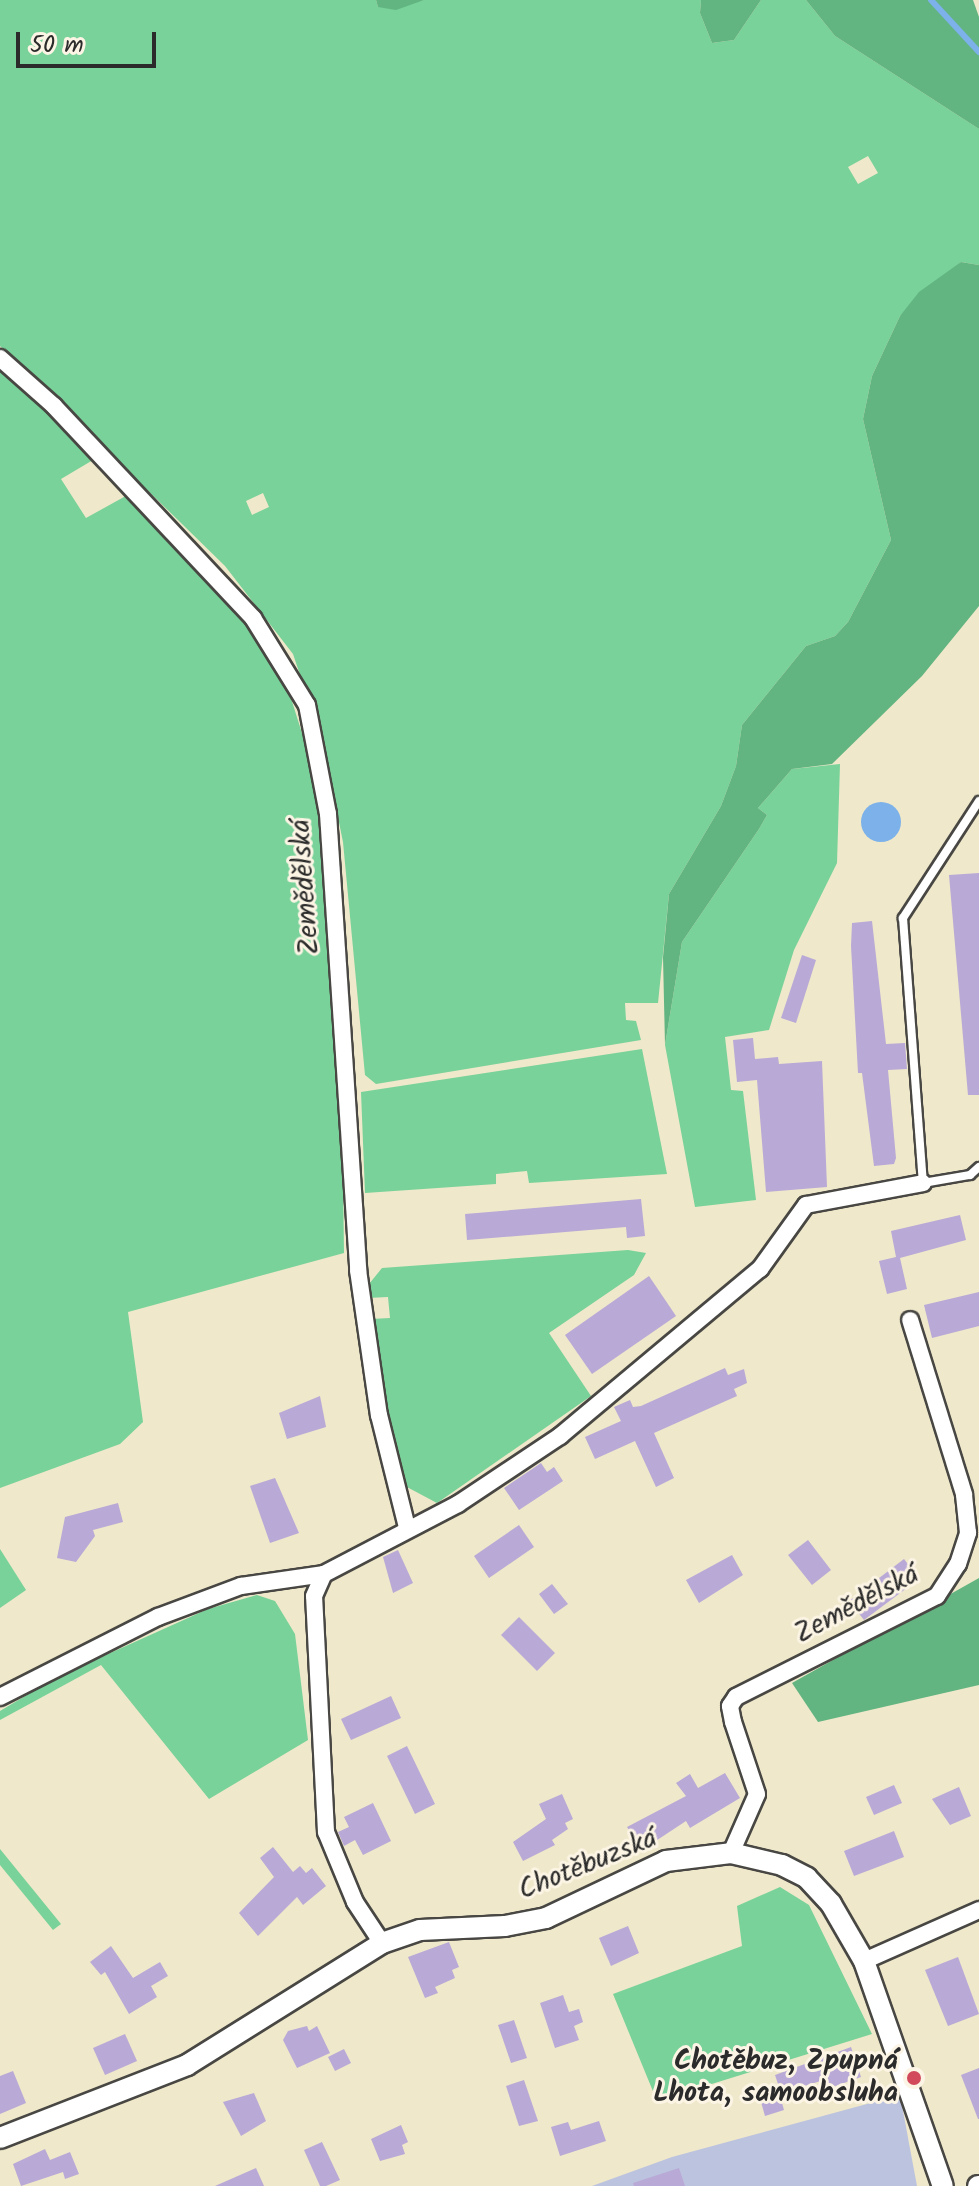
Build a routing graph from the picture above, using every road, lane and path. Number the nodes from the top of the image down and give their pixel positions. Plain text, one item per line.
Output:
1 (0, 358) edge
2 (979, 801) edge
3 (979, 1167) edge
4 (923, 1183) junction
5 (910, 1320) dead end
6 (407, 1527) junction
7 (324, 1574) junction
8 (0, 1697) edge
9 (731, 1853) junction
10 (979, 1910) edge
11 (382, 1943) junction
12 (864, 1961) junction
13 (0, 2138) edge
14 (943, 2186) edge

1 - 6 street, Zemědělská
2 - 4 lane
3 - 4 lane
4 - 6 street
5 - 9 street, Zemědělská
6 - 7 street
7 - 8 street
7 - 11 street
9 - 11 street, Chotěbuzská
9 - 12 street, Chotěbuzská
10 - 12 street
11 - 13 street, Chotěbuzská
12 - 14 street, Chotěbuzská

